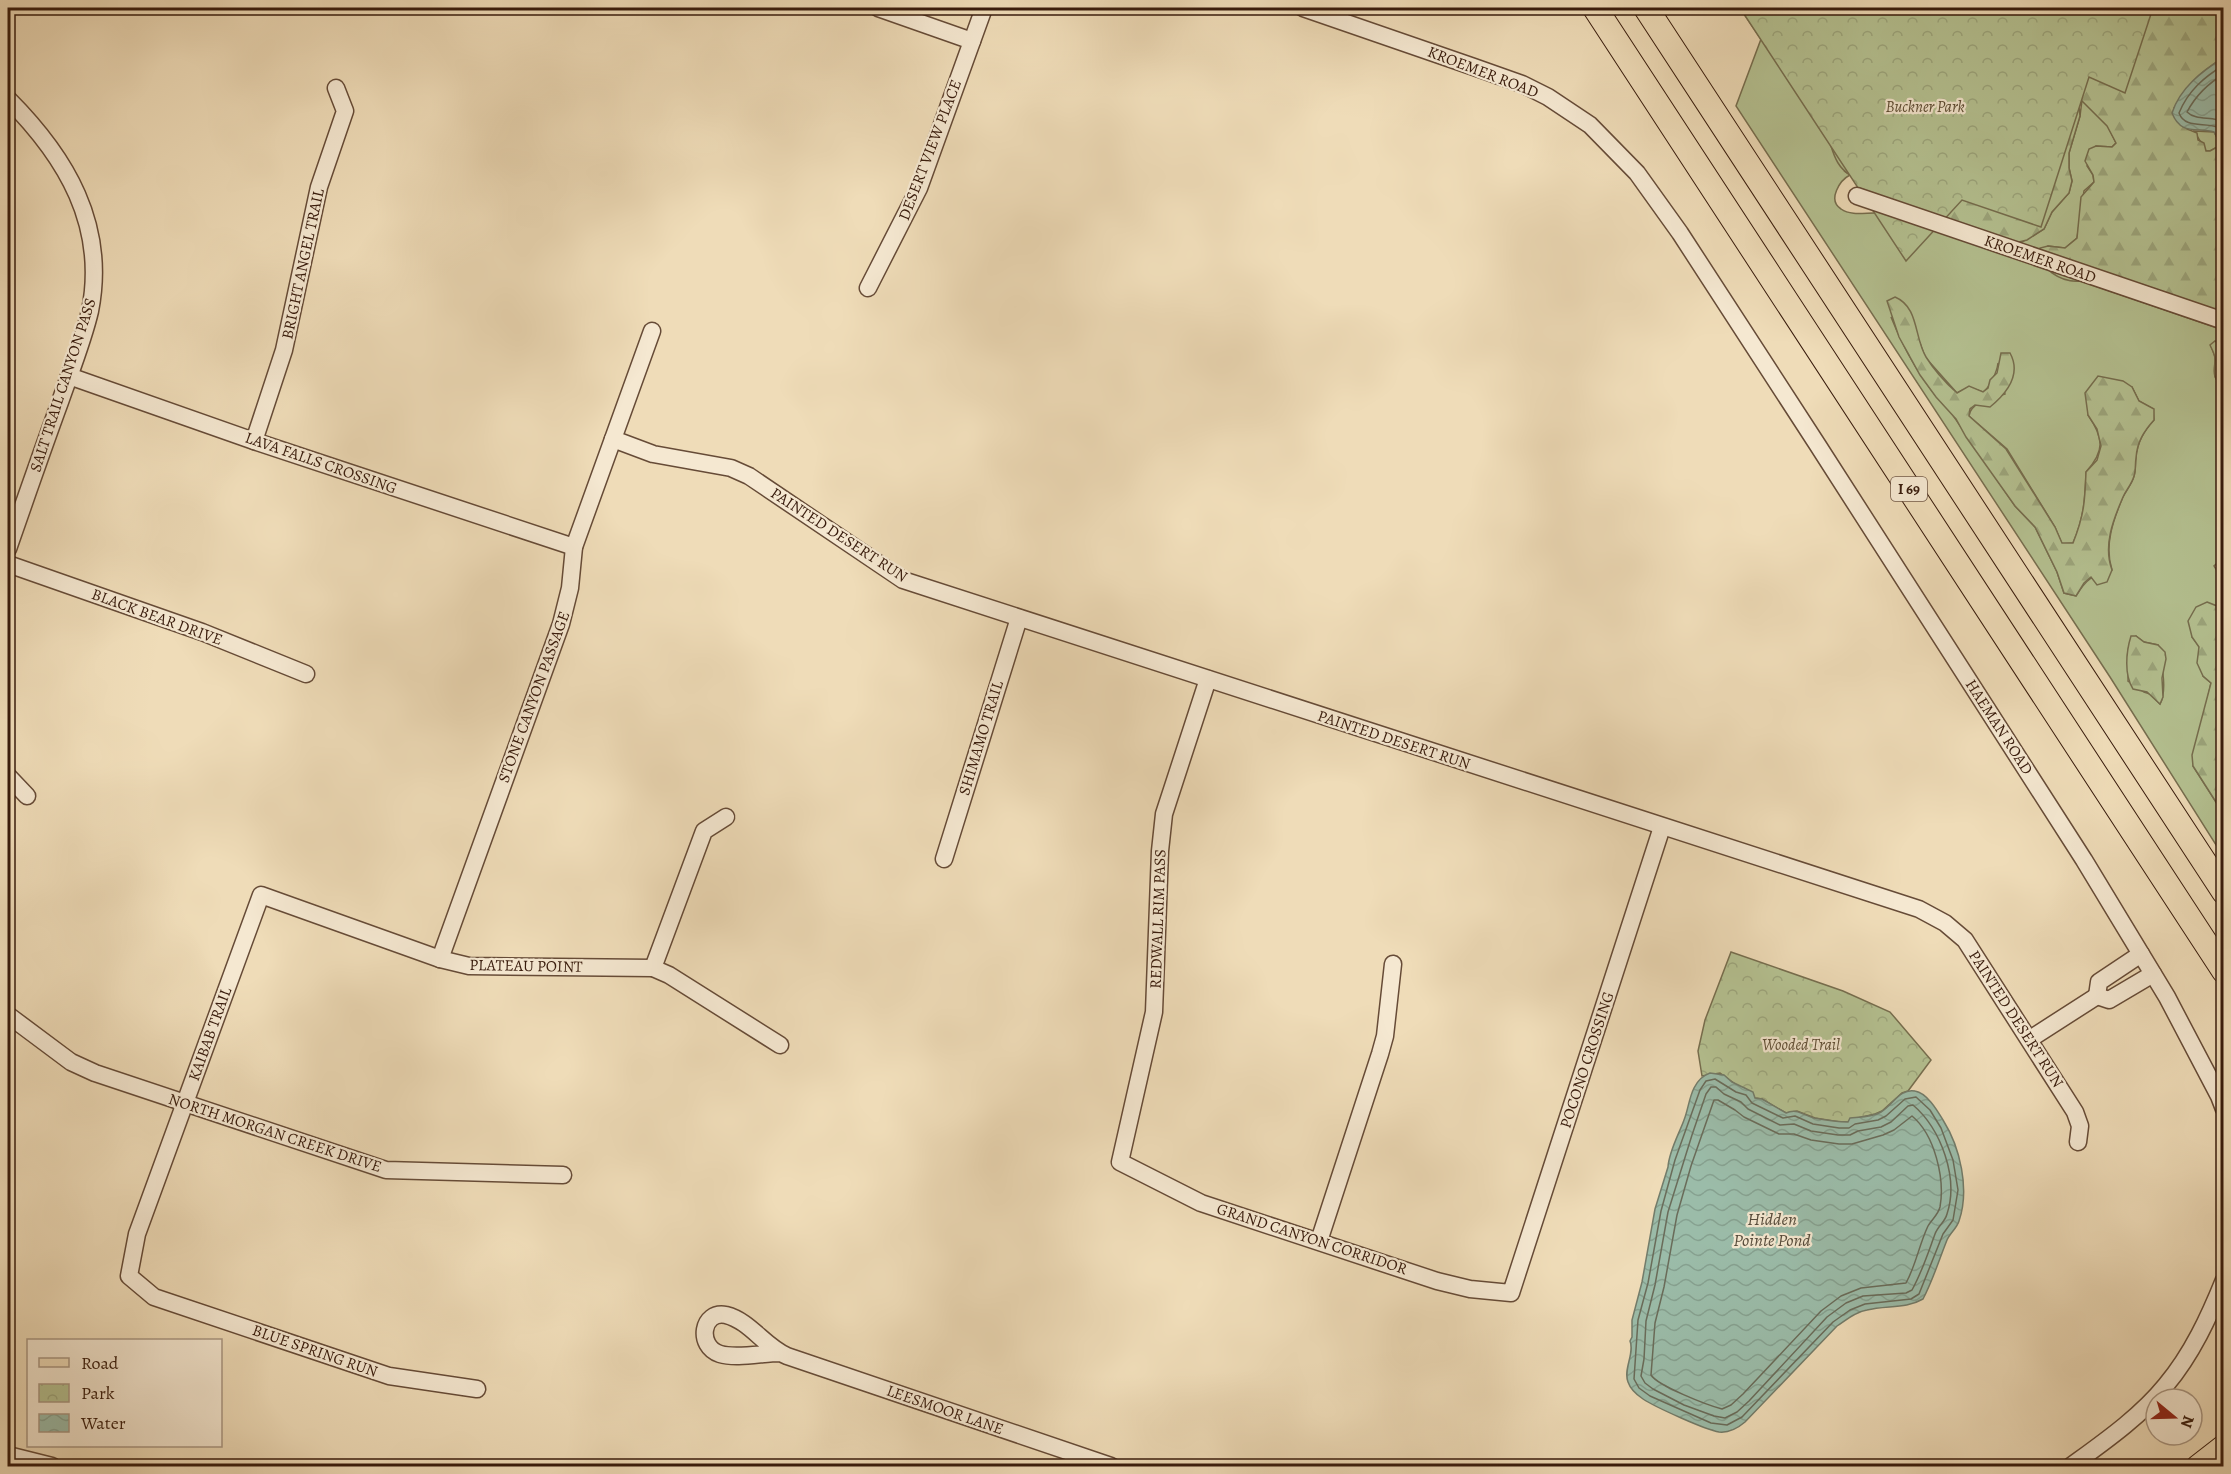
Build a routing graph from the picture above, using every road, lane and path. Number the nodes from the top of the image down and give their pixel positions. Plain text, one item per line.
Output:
1 (878, 8) edge
2 (984, 8) edge
3 (1303, 8) edge
4 (1595, 8) edge
5 (1646, 8) edge
6 (972, 40) junction
7 (336, 88) dead end
8 (8, 99) edge
9 (1857, 196) dead end
10 (868, 288) dead end
11 (2223, 321) edge
12 (652, 331) dead end
13 (1758, 355) joint
14 (69, 376) junction
15 (613, 439) junction
16 (254, 441) junction
17 (574, 547) junction
18 (8, 549) edge
19 (8, 564) edge
20 (1019, 618) junction
21 (306, 674) dead end
22 (1208, 679) junction
23 (8, 776) edge
24 (27, 796) dead end
25 (726, 817) dead end
26 (1662, 826) junction
27 (944, 859) dead end
28 (2223, 892) edge
29 (261, 895) joint
30 (2141, 954) junction
31 (440, 959) junction
32 (1393, 964) dead end
33 (653, 968) junction
34 (2223, 971) edge
35 (2153, 974) junction
36 (2097, 996) junction
37 (8, 1015) edge
38 (2030, 1039) junction
39 (780, 1045) dead end
40 (184, 1103) junction
41 (2223, 1109) edge
42 (2078, 1143) dead end
43 (1120, 1162) joint
44 (563, 1175) dead end
45 (1319, 1241) junction
46 (129, 1276) joint
47 (2223, 1280) edge
48 (1511, 1293) joint
49 (780, 1353) dead end
50 (477, 1389) dead end
51 (2223, 1445) edge
52 (8, 1455) edge
53 (52, 1467) edge
54 (1111, 1467) edge
55 (2071, 1467) edge
56 (2197, 1467) edge

1 - 6 street
2 - 6 street, DESERT VIEW PLACE
3 - 13 street, KROEMER ROAD
4 - 34 highway, I 69
5 - 28 highway, I 69
6 - 10 street, DESERT VIEW PLACE
7 - 16 street, BRIGHT ANGEL TRAIL
8 - 14 street, SALT TRAIL CANYON PASS
9 - 11 street, KROEMER ROAD
12 - 15 street, STONE CANYON PASSAGE
13 - 30 street, HAEMAN ROAD
14 - 16 street, LAVA FALLS CROSSING
14 - 18 street, SALT TRAIL CANYON PASS
15 - 17 street, STONE CANYON PASSAGE
15 - 20 street, PAINTED DESERT RUN
16 - 17 street, LAVA FALLS CROSSING
17 - 31 street, STONE CANYON PASSAGE
19 - 21 street, BLACK BEAR DRIVE
20 - 22 street, PAINTED DESERT RUN
20 - 27 street, SHIMAMO TRAIL
22 - 26 street, PAINTED DESERT RUN
22 - 43 street, REDWALL RIM PASS
23 - 24 street
25 - 33 street
26 - 38 street, PAINTED DESERT RUN
26 - 48 street, POCONO CROSSING
29 - 31 street, PLATEAU POINT
29 - 40 street, KAIBAB TRAIL
30 - 35 street, HAEMAN ROAD
30 - 36 street
31 - 33 street, PLATEAU POINT
32 - 45 street
33 - 39 street, PLATEAU POINT
35 - 36 street
35 - 41 street, HAEMAN ROAD
36 - 38 street
37 - 40 street, NORTH MORGAN CREEK DRIVE
38 - 42 street, PAINTED DESERT RUN
40 - 44 street, NORTH MORGAN CREEK DRIVE
40 - 46 street, KAIBAB TRAIL
43 - 45 street, GRAND CANYON CORRIDOR
45 - 48 street, GRAND CANYON CORRIDOR
46 - 50 street, BLUE SPRING RUN
47 - 55 street
49 - 54 street, LEESMOOR LANE
51 - 56 main road
52 - 53 street

